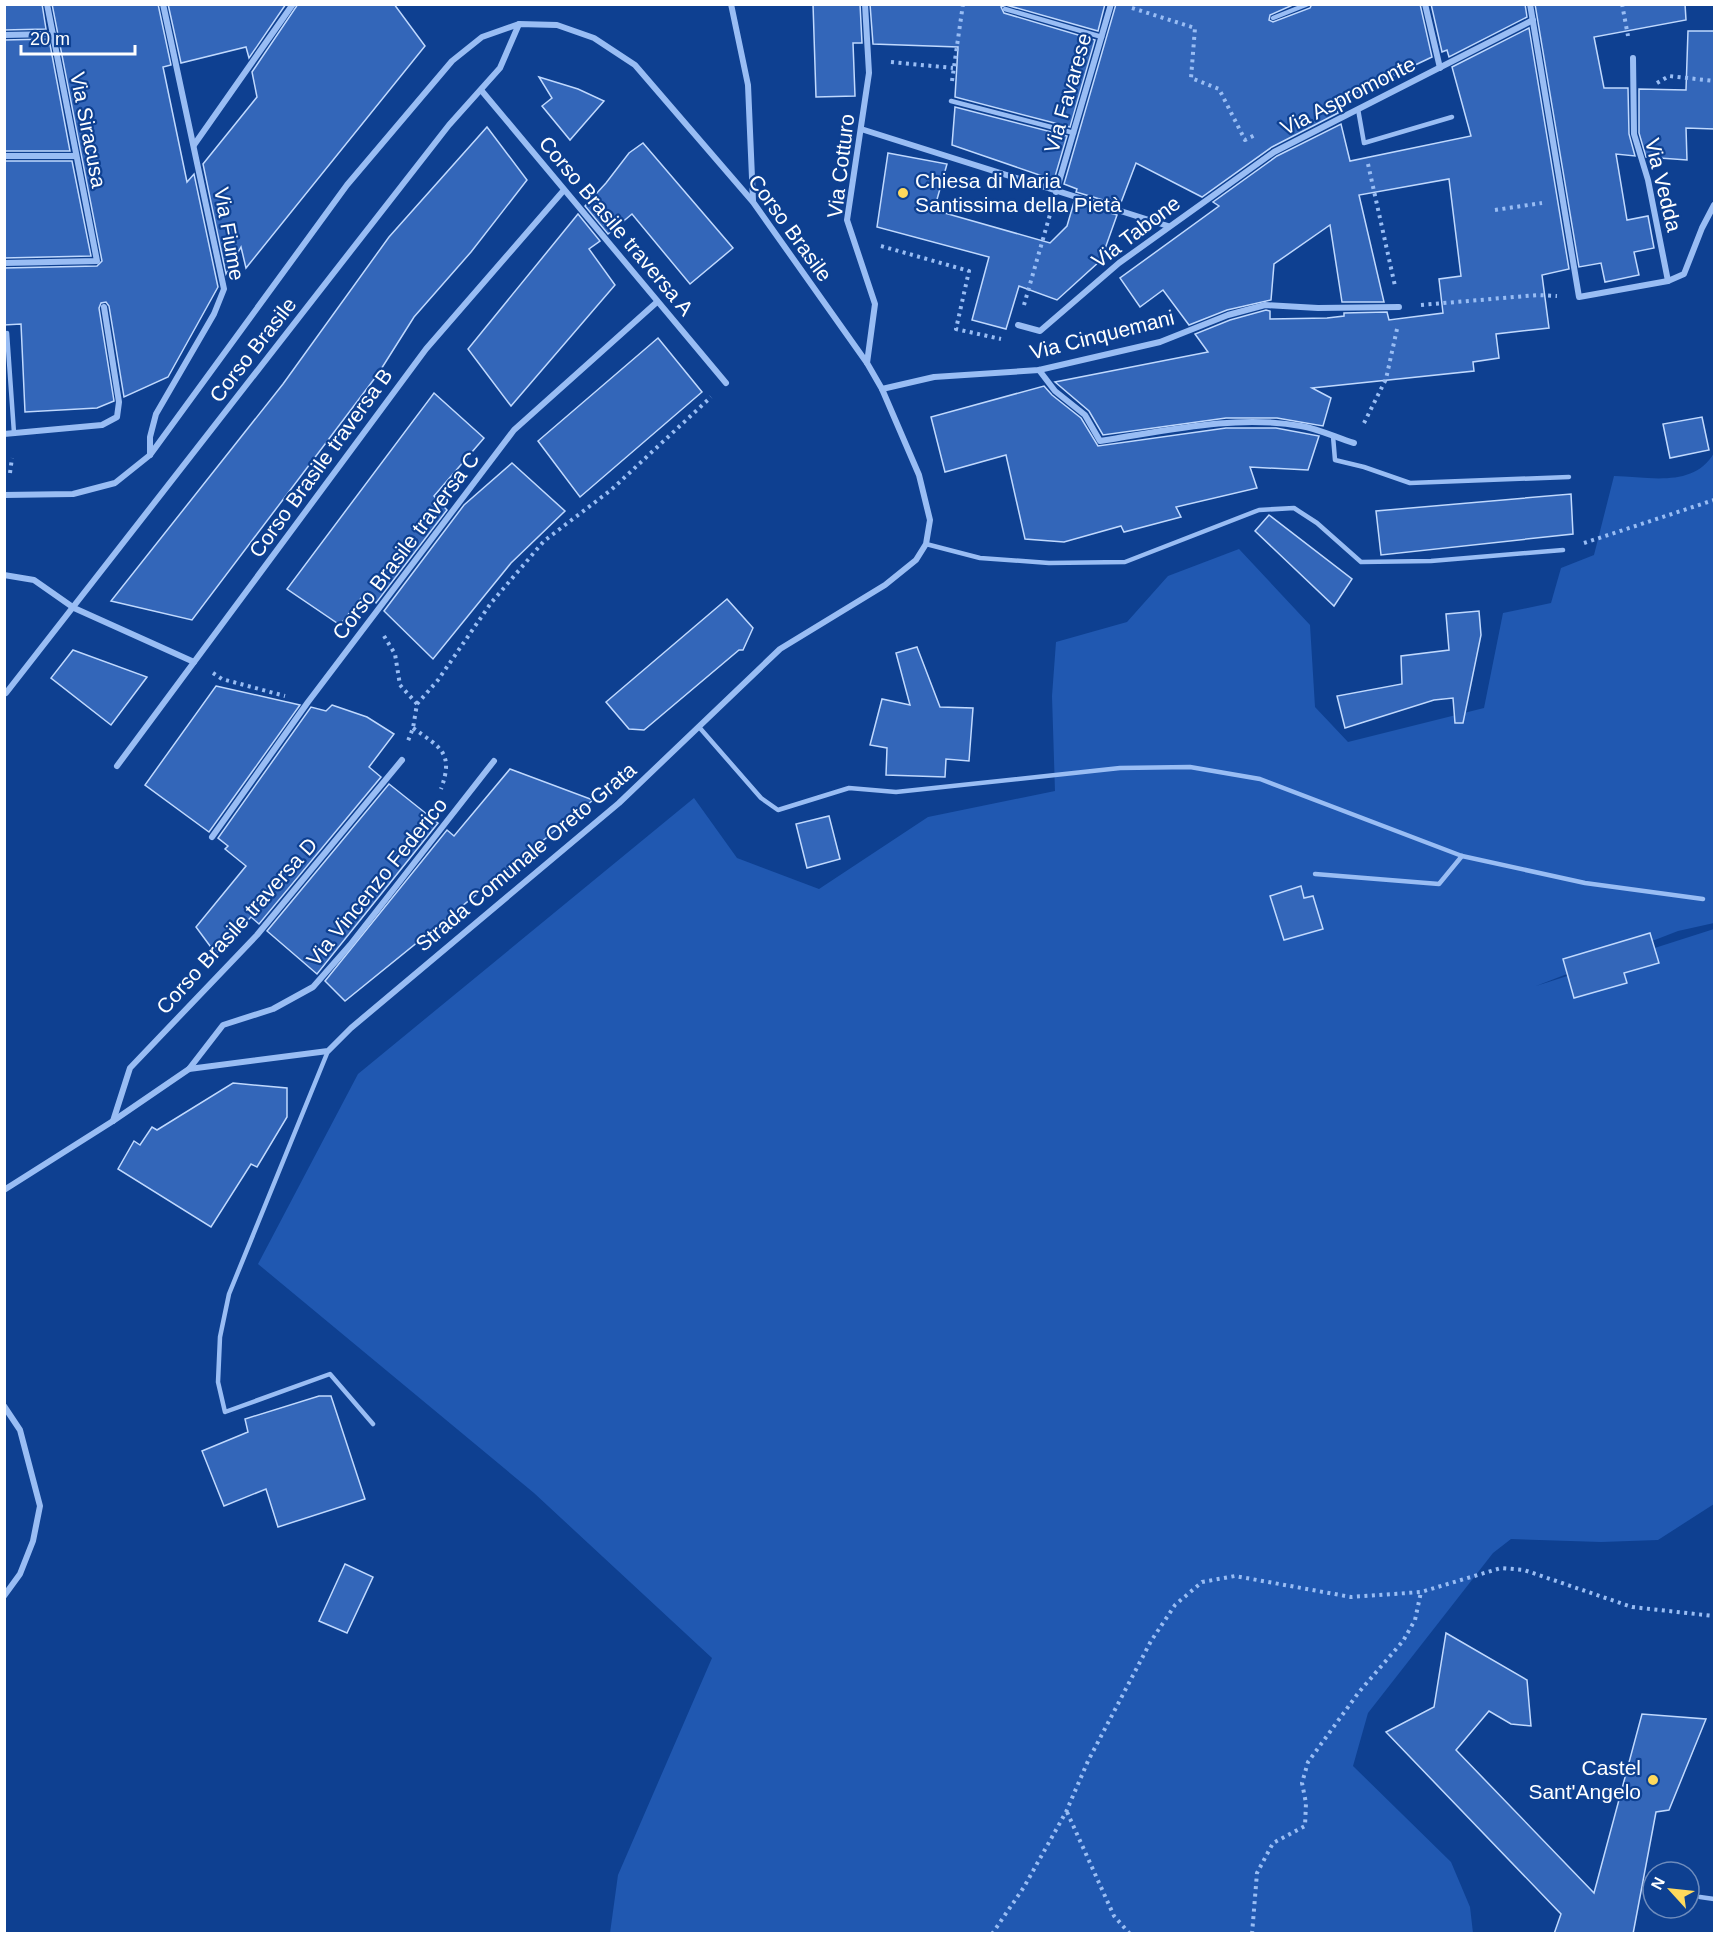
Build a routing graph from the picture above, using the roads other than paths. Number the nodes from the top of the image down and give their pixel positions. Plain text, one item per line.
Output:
1 (47, 4) edge
2 (163, 4) edge
3 (293, 4) edge
4 (731, 4) edge
5 (865, 4) edge
6 (1111, 4) edge
7 (1308, 4) edge
8 (1425, 4) edge
9 (1530, 4) edge
10 (1005, 9) dead end
11 (1273, 18) dead end
12 (1533, 20) junction
13 (519, 24) junction
14 (4, 34) edge
15 (53, 34) junction
16 (1102, 37) junction
17 (1633, 58) road end
18 (1440, 68) junction
19 (481, 90) junction
20 (951, 101) dead end
21 (1359, 109) junction
22 (1452, 117) dead end
23 (861, 129) junction
24 (1074, 133) junction
25 (194, 145) junction
26 (1274, 152) joint
27 (4, 156) edge
28 (76, 156) junction
29 (564, 190) junction
30 (1056, 192) junction
31 (753, 202) junction
32 (1714, 205) edge
33 (1168, 226) junction
34 (4, 263) edge
35 (1668, 281) junction
36 (657, 302) junction
37 (104, 306) dead end
38 (1399, 307) road end
39 (1018, 325) road end
40 (8, 333) dead end
41 (867, 363) junction
42 (1039, 370) junction
43 (726, 383) road end
44 (882, 389) junction
45 (14, 433) junction
46 (4, 434) edge
47 (1332, 436) junction
48 (1354, 443) road end
49 (150, 455) junction
50 (1569, 477) dead end
51 (7, 495) edge
52 (926, 544) junction
53 (1563, 550) road end
54 (4, 575) edge
55 (74, 608) junction
56 (194, 662) junction
57 (6, 693) dead end
58 (699, 727) junction
59 (402, 760) road end
60 (494, 761) dead end
61 (117, 766) dead end
62 (212, 837) dead end
63 (1462, 856) junction
64 (1315, 874) dead end
65 (1703, 899) dead end
66 (328, 1051) junction
67 (189, 1069) junction
68 (113, 1121) junction
69 (4, 1190) edge
70 (4, 1406) edge
71 (373, 1424) dead end
72 (4, 1596) edge

1 - 15 street, Via Siracusa
2 - 25 street, Via Fiume
3 - 25 street
4 - 31 street
5 - 23 street, Via Cotturo
6 - 16 street, Via Favarese
7 - 11 lane
8 - 18 street
9 - 12 street
10 - 16 lane
12 - 18 street, Via Aspromonte
12 - 35 street
13 - 19 street, Corso Brasile
13 - 31 street, Corso Brasile
13 - 49 street, Corso Brasile
14 - 15 street
15 - 28 street, Via Siracusa
16 - 24 street, Via Favarese
17 - 35 street, Via Vedda
18 - 21 street, Via Aspromonte
19 - 29 street, Corso Brasile traversa A
19 - 55 street, Corso Brasile
20 - 24 lane
21 - 22 lane
21 - 26 street, Via Aspromonte
23 - 30 street
23 - 41 street, Via Cotturo
24 - 30 street, Via Favarese
25 - 49 street, Via Fiume
26 - 33 street, Via Tabone
27 - 28 street
28 - 34 street, Via Siracusa
29 - 36 street, Corso Brasile traversa A
29 - 56 street, Corso Brasile traversa B
30 - 33 street
31 - 41 street, Corso Brasile
32 - 35 street, Via Vedda
33 - 39 street, Via Tabone
36 - 43 street, Corso Brasile traversa A
36 - 62 street, Corso Brasile traversa C
37 - 45 street
38 - 42 street, Via Cinquemani
40 - 45 lane
41 - 44 street, Corso Brasile
42 - 44 street, Via Cinquemani
42 - 47 street
44 - 52 street, Corso Brasile
45 - 46 street
47 - 48 street
47 - 50 lane
49 - 51 street, Corso Brasile
52 - 53 lane
52 - 58 street, Strada Comunale Oreto Grata
54 - 55 street
55 - 56 street
55 - 57 street, Corso Brasile
56 - 61 street, Corso Brasile traversa B
58 - 63 lane
58 - 66 street, Strada Comunale Oreto Grata
59 - 68 street, Corso Brasile traversa D
60 - 67 street, Via Vincenzo Federico
63 - 64 lane
63 - 65 lane
66 - 67 street
66 - 71 lane
67 - 68 street
68 - 69 street
70 - 72 street

